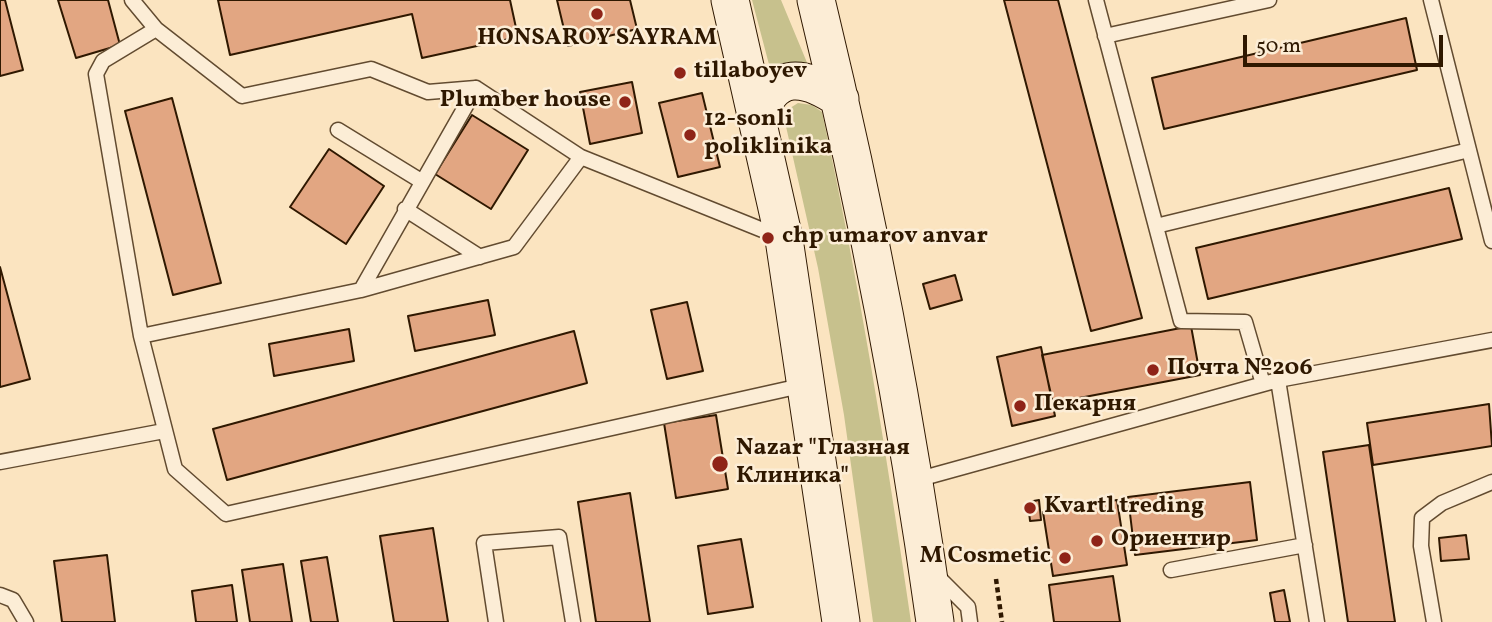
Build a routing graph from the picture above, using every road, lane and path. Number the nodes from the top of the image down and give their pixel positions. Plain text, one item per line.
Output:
1 (132, 0) edge
2 (730, 0) edge
3 (816, 0) edge
4 (1096, 0) edge
5 (1269, 0) edge
6 (1431, 0) edge
7 (156, 29) junction
8 (1105, 36) junction
9 (476, 88) junction
10 (840, 99) junction
11 (759, 115) junction
12 (338, 130) dead end
13 (1469, 150) junction
14 (581, 157) junction
15 (421, 181) junction
16 (405, 209) junction
17 (1156, 226) junction
18 (784, 239) junction
19 (1492, 241) edge
20 (480, 257) junction
21 (361, 290) junction
22 (141, 336) junction
23 (1492, 340) edge
24 (1278, 380) junction
25 (1263, 384) junction
26 (807, 385) junction
27 (164, 431) junction
28 (0, 462) edge
29 (916, 480) junction
30 (1492, 482) edge
31 (1305, 545) junction
32 (928, 567) junction
33 (1171, 570) dead end
34 (996, 579) dead end
35 (0, 595) edge
36 (26, 622) edge
37 (496, 622) edge
38 (573, 622) edge
39 (841, 622) edge
40 (935, 622) edge
41 (970, 622) edge
42 (1002, 622) edge
43 (1317, 622) edge
44 (1434, 622) edge

1 - 7 lane
2 - 11 main road
3 - 10 main road
4 - 8 lane
5 - 8 lane
6 - 13 lane
7 - 9 lane
7 - 22 lane
8 - 17 lane
9 - 14 lane
9 - 15 lane
10 - 11 main road
10 - 29 main road
11 - 18 main road
12 - 15 lane
13 - 17 lane
13 - 19 lane
14 - 18 lane
14 - 20 lane
15 - 16 lane
16 - 20 lane
16 - 21 lane
17 - 25 lane
18 - 26 main road
20 - 21 lane
21 - 22 lane
22 - 27 lane
23 - 24 lane
24 - 25 lane
24 - 31 lane
25 - 29 lane
26 - 27 lane
26 - 39 main road
27 - 28 lane
29 - 32 main road
30 - 44 lane
31 - 33 lane
31 - 43 lane
32 - 40 main road
32 - 41 lane
34 - 42 path
35 - 36 lane
37 - 38 lane

